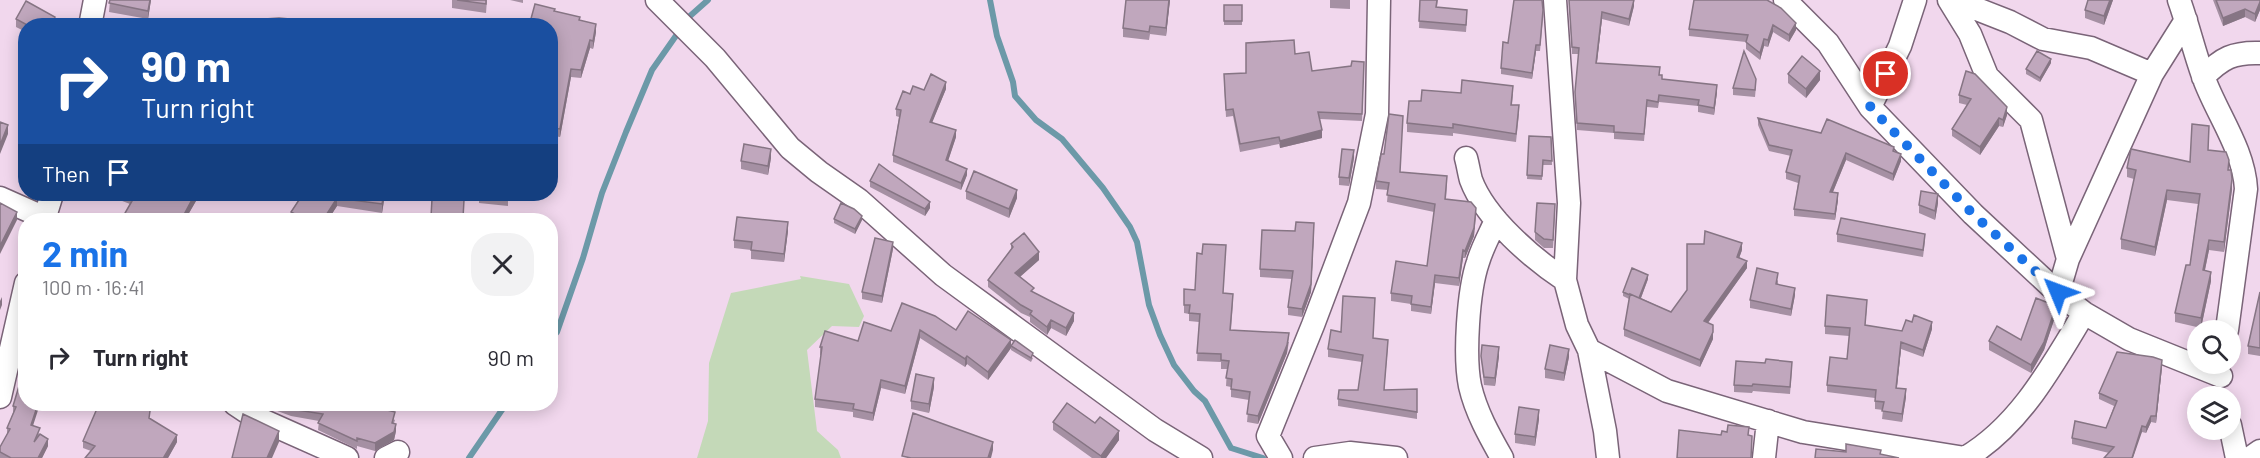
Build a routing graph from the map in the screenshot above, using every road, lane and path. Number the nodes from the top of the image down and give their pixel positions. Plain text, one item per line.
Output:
1 (95, 0) edge
2 (657, 0) edge
3 (1379, 0) edge
4 (1555, 0) edge
5 (1785, 0) edge
6 (1915, 0) edge
7 (1949, 0) edge
8 (1954, 0) edge
9 (2183, 10) edge
10 (92, 18) edge
11 (2260, 52) edge
12 (2152, 74) junction
13 (2203, 77) junction
14 (1870, 107) junction
15 (1466, 158) dead end
16 (0, 198) edge
17 (31, 213) edge
18 (1496, 220) junction
19 (2068, 259) junction
20 (1565, 280) junction
21 (2058, 292) junction
22 (2084, 313) junction
23 (18, 318) edge
24 (2228, 320) edge
25 (1589, 350) junction
26 (2223, 378) edge
27 (0, 397) edge
28 (246, 411) edge
29 (1768, 421) junction
30 (2233, 440) edge
31 (2260, 451) edge
32 (1320, 457) edge
33 (347, 458) edge
34 (1201, 458) edge
35 (1281, 458) edge
36 (1396, 458) edge
37 (1502, 458) edge
38 (1608, 458) edge
39 (1764, 458) edge
40 (1958, 458) edge
41 (2237, 458) edge
42 (2250, 458) edge

1 - 10 street
2 - 34 street
3 - 35 street
4 - 20 street
5 - 14 street
6 - 14 street
7 - 19 street
8 - 12 street
9 - 12 street
9 - 13 street
11 - 13 street
12 - 19 street
13 - 24 street
14 - 21 street
15 - 18 street
16 - 17 street
18 - 20 street
18 - 37 street
19 - 21 street
20 - 25 street
21 - 22 street
22 - 26 street
22 - 40 street
23 - 27 street
25 - 29 street
25 - 38 street
28 - 33 street
29 - 39 street
29 - 40 street
30 - 41 street
31 - 42 street
32 - 36 street

